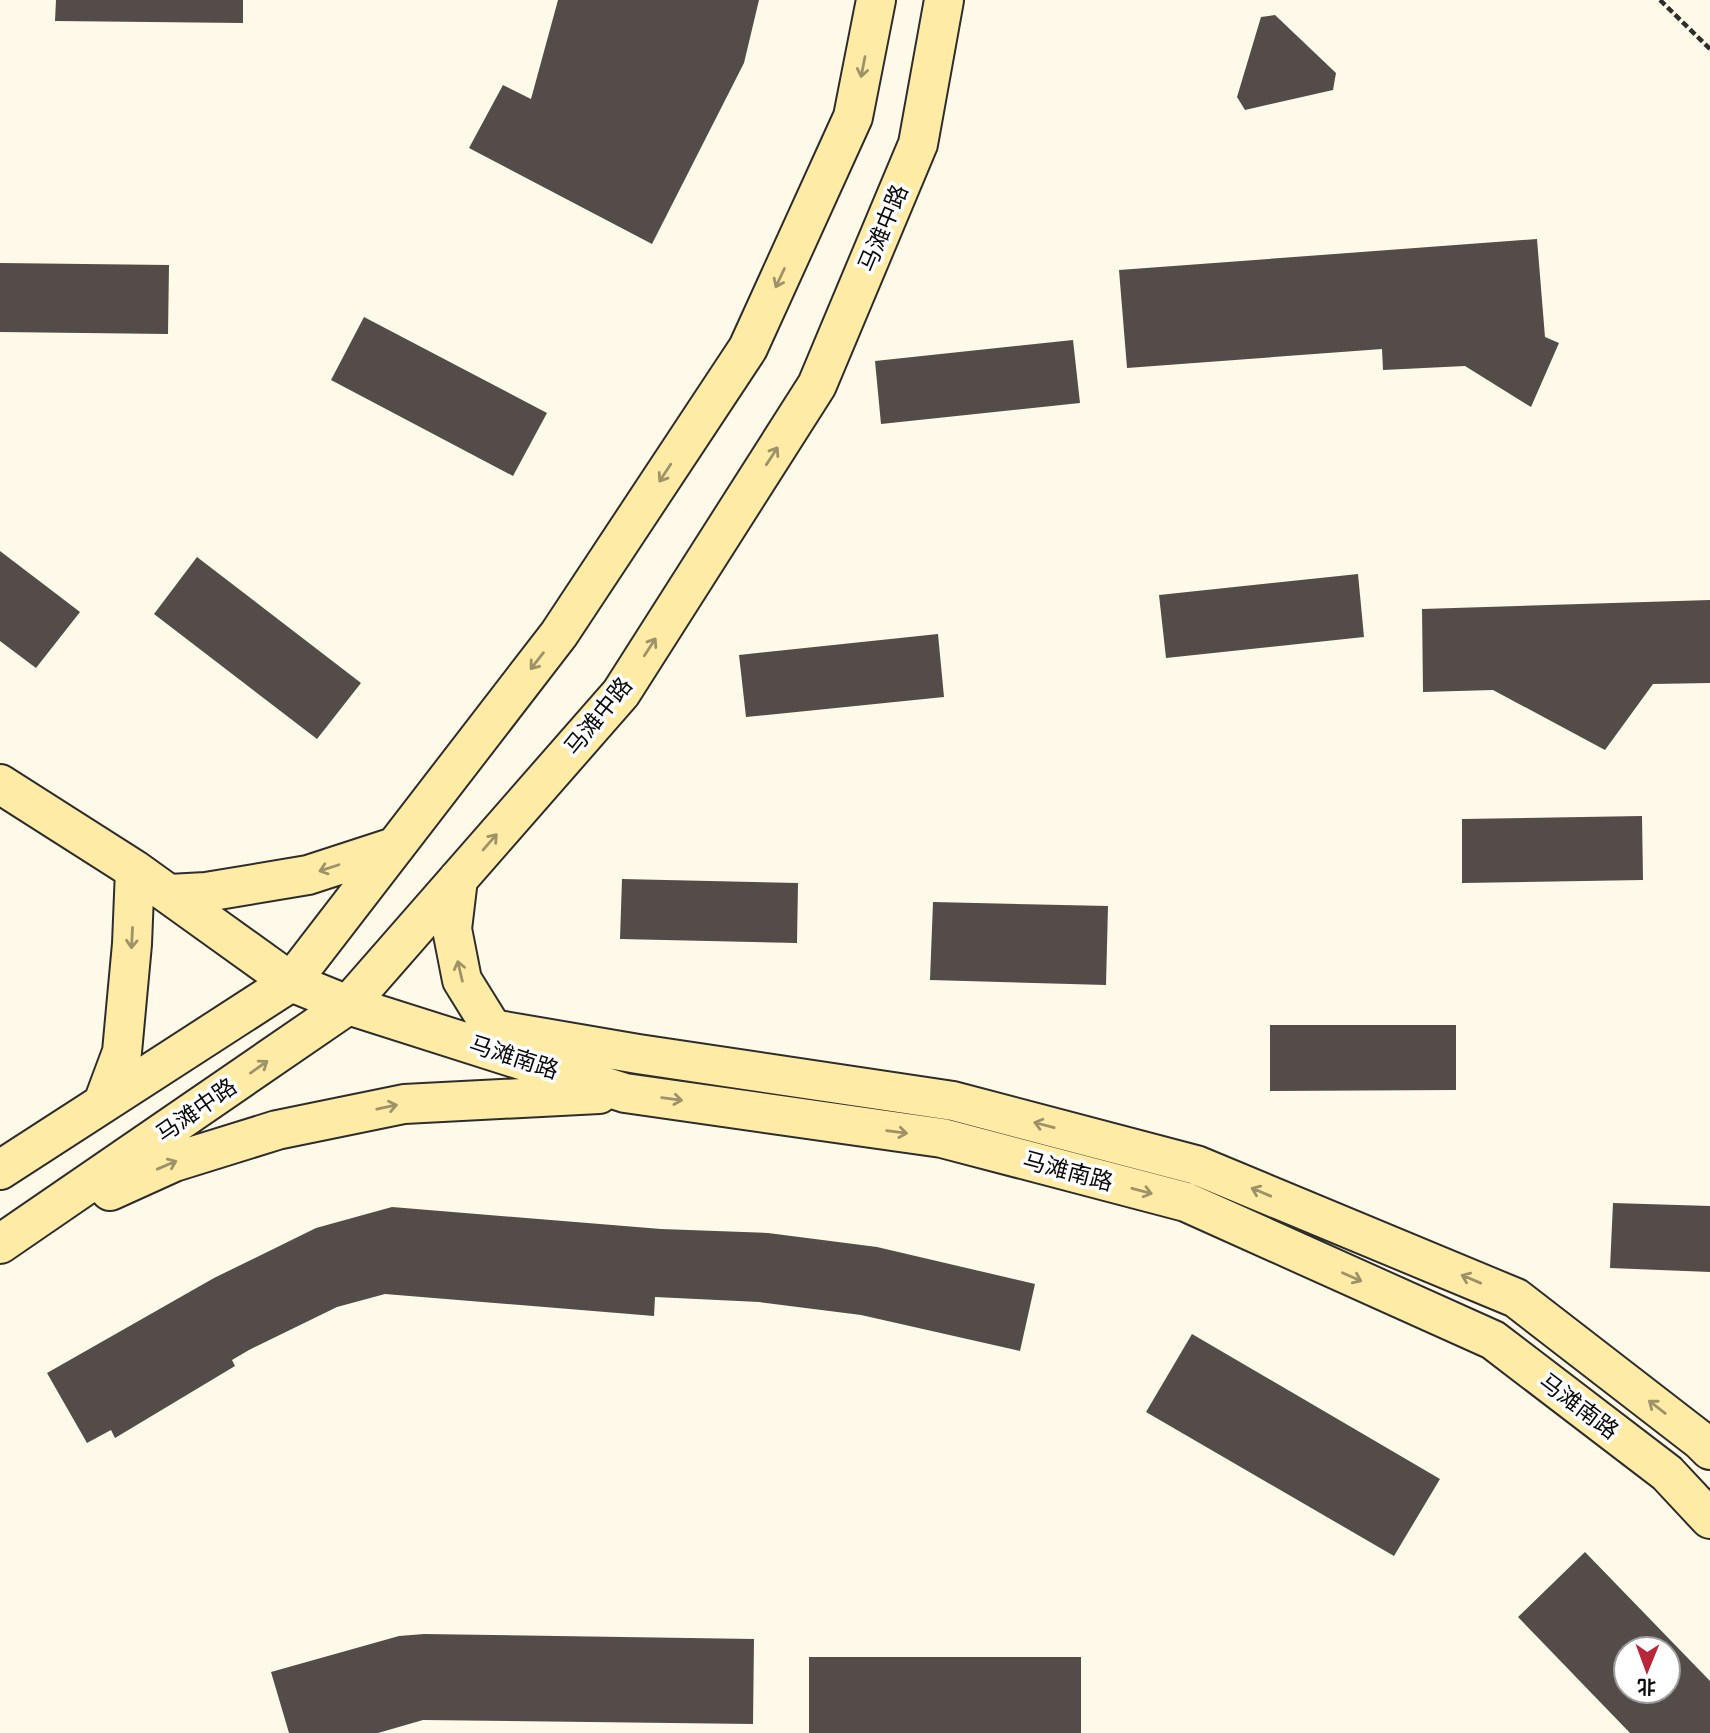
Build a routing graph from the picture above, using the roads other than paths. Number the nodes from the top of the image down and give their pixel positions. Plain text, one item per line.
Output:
1 (876, 0) edge
2 (944, 0) edge
3 (0, 784) edge
4 (394, 847) junction
5 (135, 870) junction
6 (458, 879) junction
7 (169, 894) junction
8 (291, 982) junction
9 (348, 1005) junction
10 (493, 1030) junction
11 (625, 1093) junction
12 (103, 1103) junction
13 (0, 1170) edge
14 (8, 1239) edge
15 (1710, 1450) edge
16 (1710, 1519) edge

1 -> 4 main road
6 -> 2 main road, 马滩中路
3 - 5 main road, 马滩南路
4 -> 7 main road
4 - 8 main road
5 - 7 main road, 马滩南路
5 -> 12 main road
6 - 9 main road, 马滩中路
10 -> 6 main road
7 - 8 main road, 马滩南路
8 - 9 main road, 马滩南路
8 - 12 main road
9 - 10 main road, 马滩南路
9 - 11 main road, 马滩南路
14 -> 9 main road, 马滩中路
15 -> 10 main road, 马滩南路
14 -> 11 main road
11 -> 16 main road, 马滩南路
12 - 13 main road

